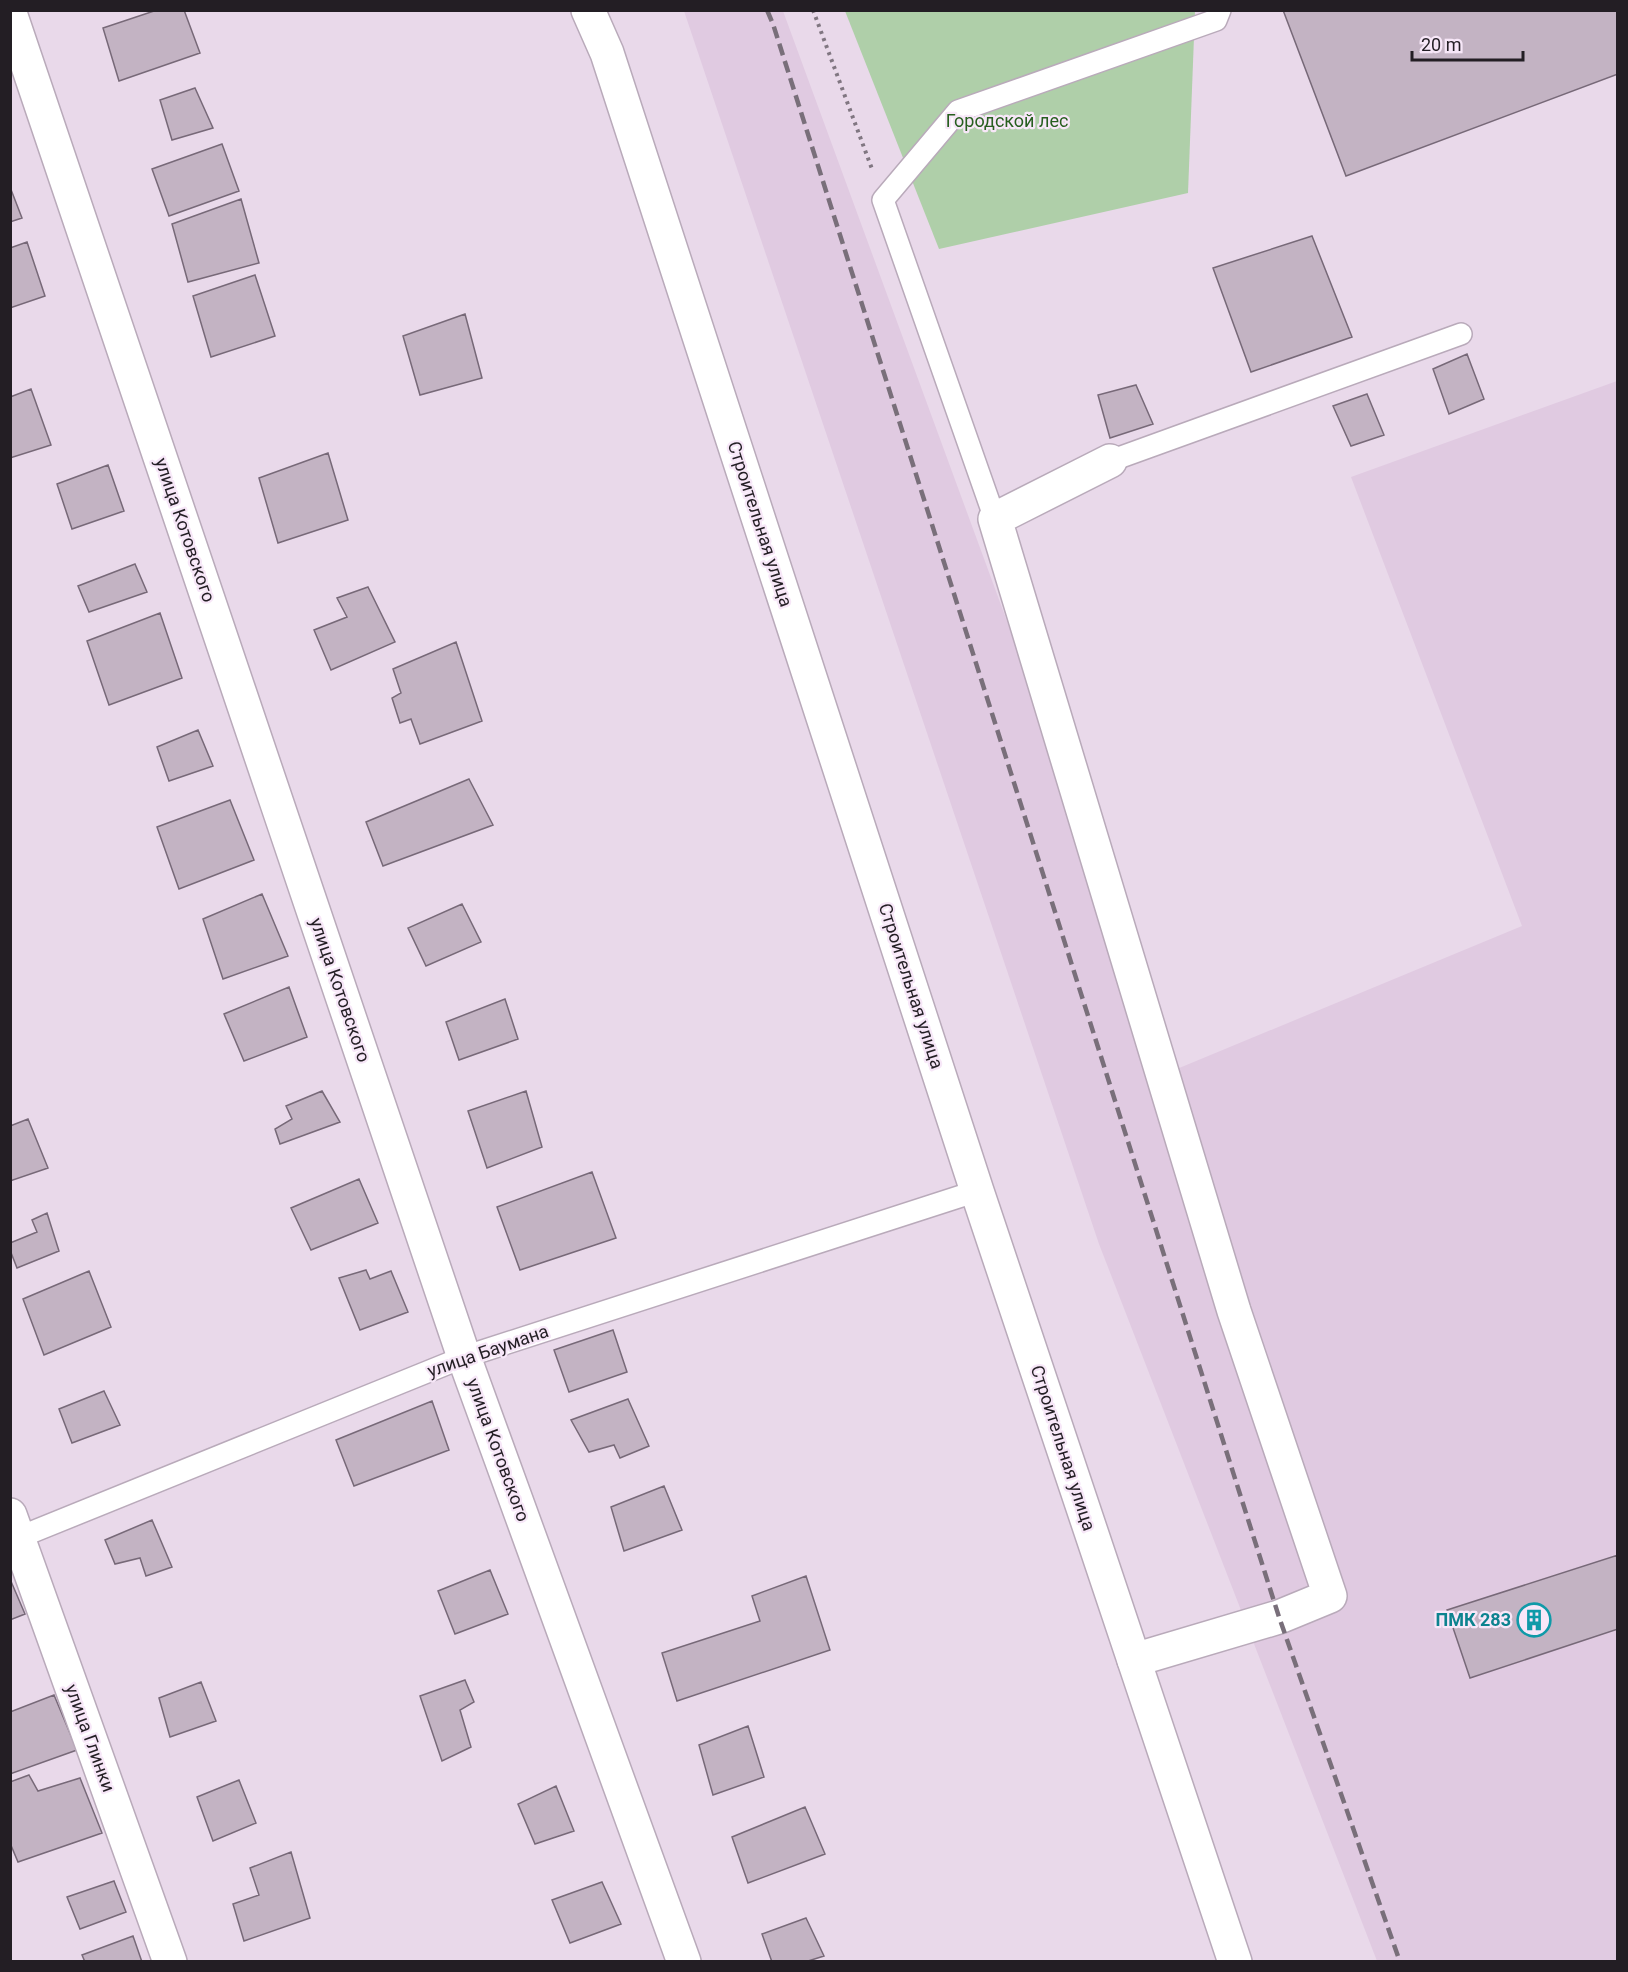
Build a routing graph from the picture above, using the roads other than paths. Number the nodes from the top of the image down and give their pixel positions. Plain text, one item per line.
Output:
1 (588, 10) edge
2 (1220, 10) edge
3 (10, 14) edge
4 (1461, 334) dead end
5 (1110, 461) joint
6 (995, 519) junction
7 (977, 1191) junction
8 (464, 1357) junction
9 (13, 1531) edge
10 (1134, 1660) junction
11 (170, 1962) edge
12 (684, 1962) edge
13 (1235, 1962) edge

1 - 7 street, Строительная улица
2 - 6 lane
3 - 8 street, улица Котовского
4 - 5 lane
5 - 6 street
6 - 10 street
7 - 8 lane, улица Баумана
7 - 10 street, Строительная улица
8 - 9 lane, улица Баумана
8 - 12 street, улица Котовского
9 - 11 street, улица Глинки
10 - 13 street, Строительная улица

